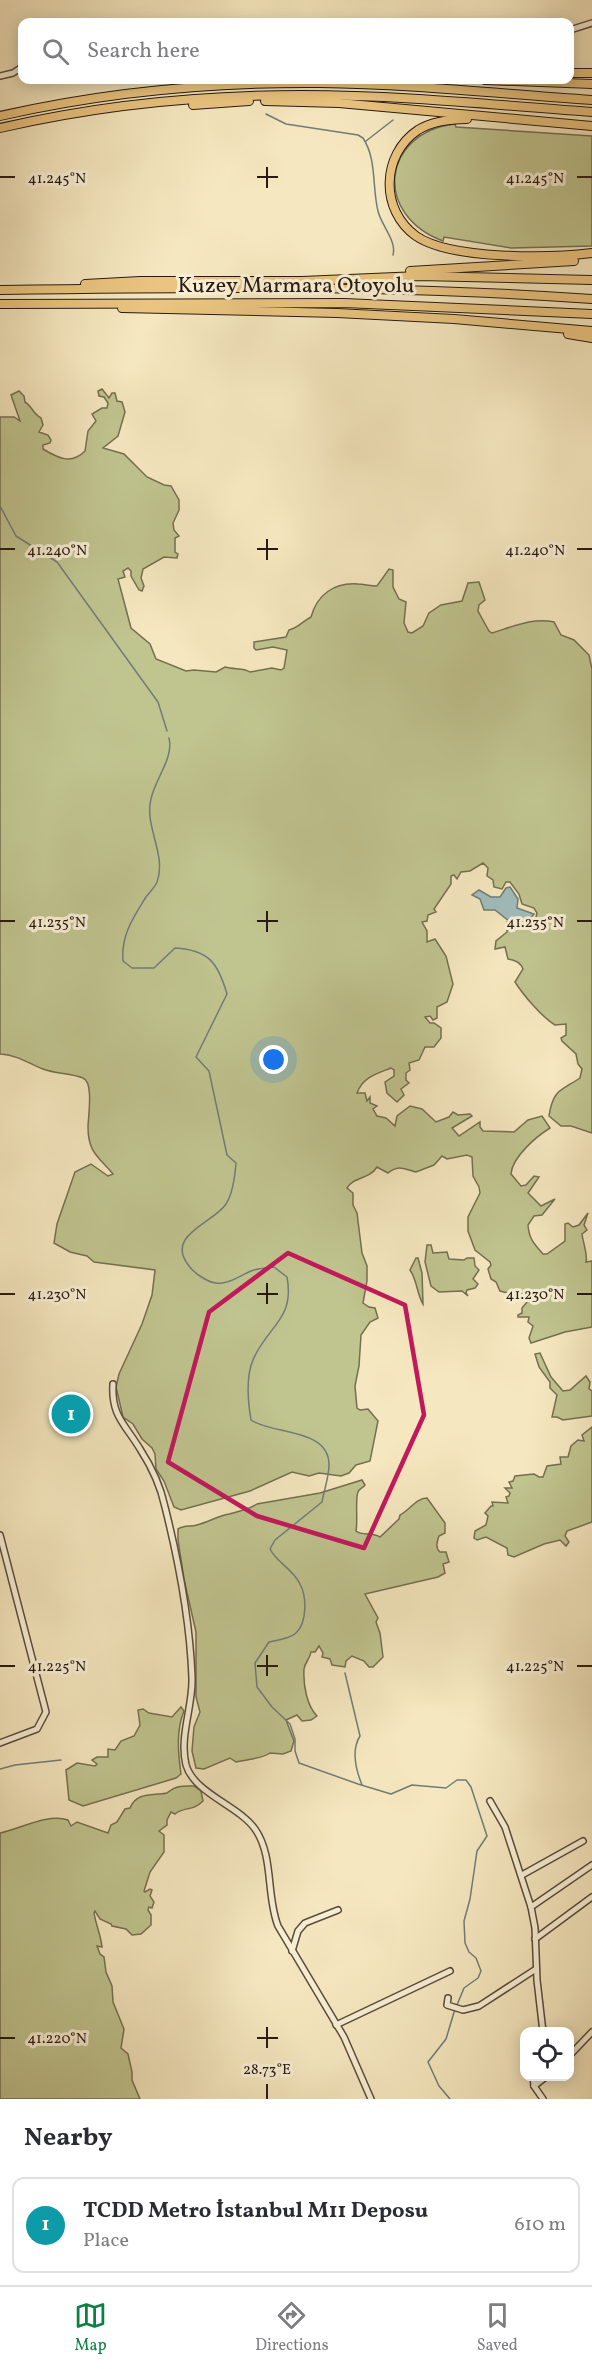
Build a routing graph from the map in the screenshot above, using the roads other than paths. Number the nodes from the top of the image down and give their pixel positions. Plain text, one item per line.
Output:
1 (592, 23) edge
2 (574, 29) edge
3 (18, 70) edge
4 (574, 73) edge
5 (592, 73) edge
6 (0, 76) edge
7 (574, 83) edge
8 (202, 84) edge
9 (237, 84) edge
10 (348, 84) edge
11 (592, 84) edge
12 (182, 87) junction
13 (95, 98) junction
14 (592, 100) edge
15 (0, 111) edge
16 (592, 112) edge
17 (70, 114) junction
18 (0, 116) edge
19 (518, 120) junction
20 (592, 126) edge
21 (0, 130) edge
22 (592, 253) edge
23 (592, 258) edge
24 (592, 280) edge
25 (282, 281) junction
26 (55, 289) junction
27 (0, 290) edge
28 (592, 299) edge
29 (67, 303) junction
30 (0, 304) edge
31 (592, 314) edge
32 (392, 315) junction
33 (592, 331) edge
34 (592, 338) edge
35 (113, 1384) dead end
36 (0, 1535) edge
37 (0, 1743) edge
38 (490, 1801) dead end
39 (583, 1840) dead end
40 (592, 1865) edge
41 (522, 1875) junction
42 (592, 1897) edge
43 (531, 1908) junction
44 (338, 1910) dead end
45 (535, 1938) junction
46 (292, 1951) junction
47 (536, 1969) junction
48 (450, 1971) dead end
49 (448, 1998) dead end
50 (336, 2025) junction
51 (543, 2027) edge
52 (592, 2032) edge
53 (574, 2051) edge
54 (534, 2081) edge
55 (540, 2081) edge
56 (534, 2086) junction
57 (371, 2099) edge
58 (543, 2099) edge

1 - 2 street
3 - 6 street
4 - 5 highway
7 - 11 highway
8 - 12 highway
9 - 12 highway
10 - 14 highway
12 - 13 highway
13 - 15 highway
13 - 18 highway
16 - 17 highway
17 - 19 highway
17 - 21 highway
19 - 20 highway
19 - 22 highway
23 - 25 highway
24 - 25 highway
25 - 26 highway
26 - 27 highway, Kuzey Marmara Otoyolu
26 - 28 highway, Kuzey Marmara Otoyolu
29 - 30 highway, Kuzey Marmara Otoyolu
29 - 31 highway, Kuzey Marmara Otoyolu
29 - 32 highway
32 - 33 highway
32 - 34 highway
35 - 46 street
36 - 37 street
38 - 41 street
39 - 41 street
40 - 43 street
41 - 43 street
42 - 45 street
43 - 45 street
44 - 46 street
45 - 47 street
46 - 50 street
47 - 49 street
47 - 51 street
48 - 50 street
50 - 57 street
52 - 53 street
54 - 56 street
55 - 56 street
56 - 58 street

